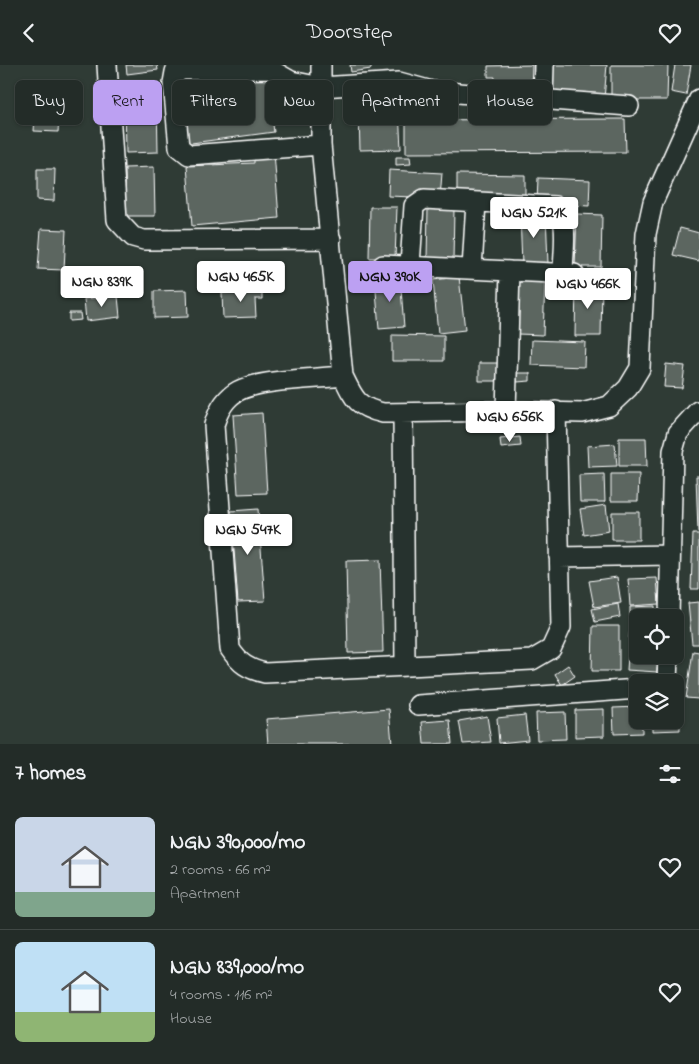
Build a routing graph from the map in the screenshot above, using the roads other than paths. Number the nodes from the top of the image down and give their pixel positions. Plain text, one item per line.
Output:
1 (107, 65) edge
2 (321, 65) edge
3 (544, 65) edge
4 (400, 74) edge
5 (289, 80) edge
6 (321, 80) edge
7 (544, 80) edge
8 (333, 85) edge
9 (468, 94) edge
10 (699, 99) edge
11 (552, 100) edge
12 (629, 106) dead end
13 (321, 125) edge
14 (321, 145) junction
15 (476, 202) junction
16 (331, 239) junction
17 (383, 265) dead end
18 (410, 265) junction
19 (472, 269) junction
20 (510, 271) junction
21 (343, 376) junction
22 (506, 411) junction
23 (556, 411) junction
24 (698, 411) dead end
25 (403, 414) junction
26 (670, 555) junction
27 (559, 557) junction
28 (669, 609) edge
29 (406, 665) junction
30 (629, 690) edge
31 (418, 705) dead end

1 - 16 street
2 - 6 street
3 - 7 street
4 - 8 street
4 - 9 street
5 - 14 street
10 - 23 street
11 - 12 street
13 - 14 street
14 - 16 street
15 - 18 street
15 - 19 street
15 - 20 street
16 - 21 street
17 - 18 street
18 - 19 street
19 - 20 street
20 - 22 street
21 - 25 street
21 - 29 street
22 - 23 street
22 - 25 street
23 - 27 street
24 - 26 street
25 - 29 street
26 - 27 street
26 - 28 street
27 - 29 street
30 - 31 street

